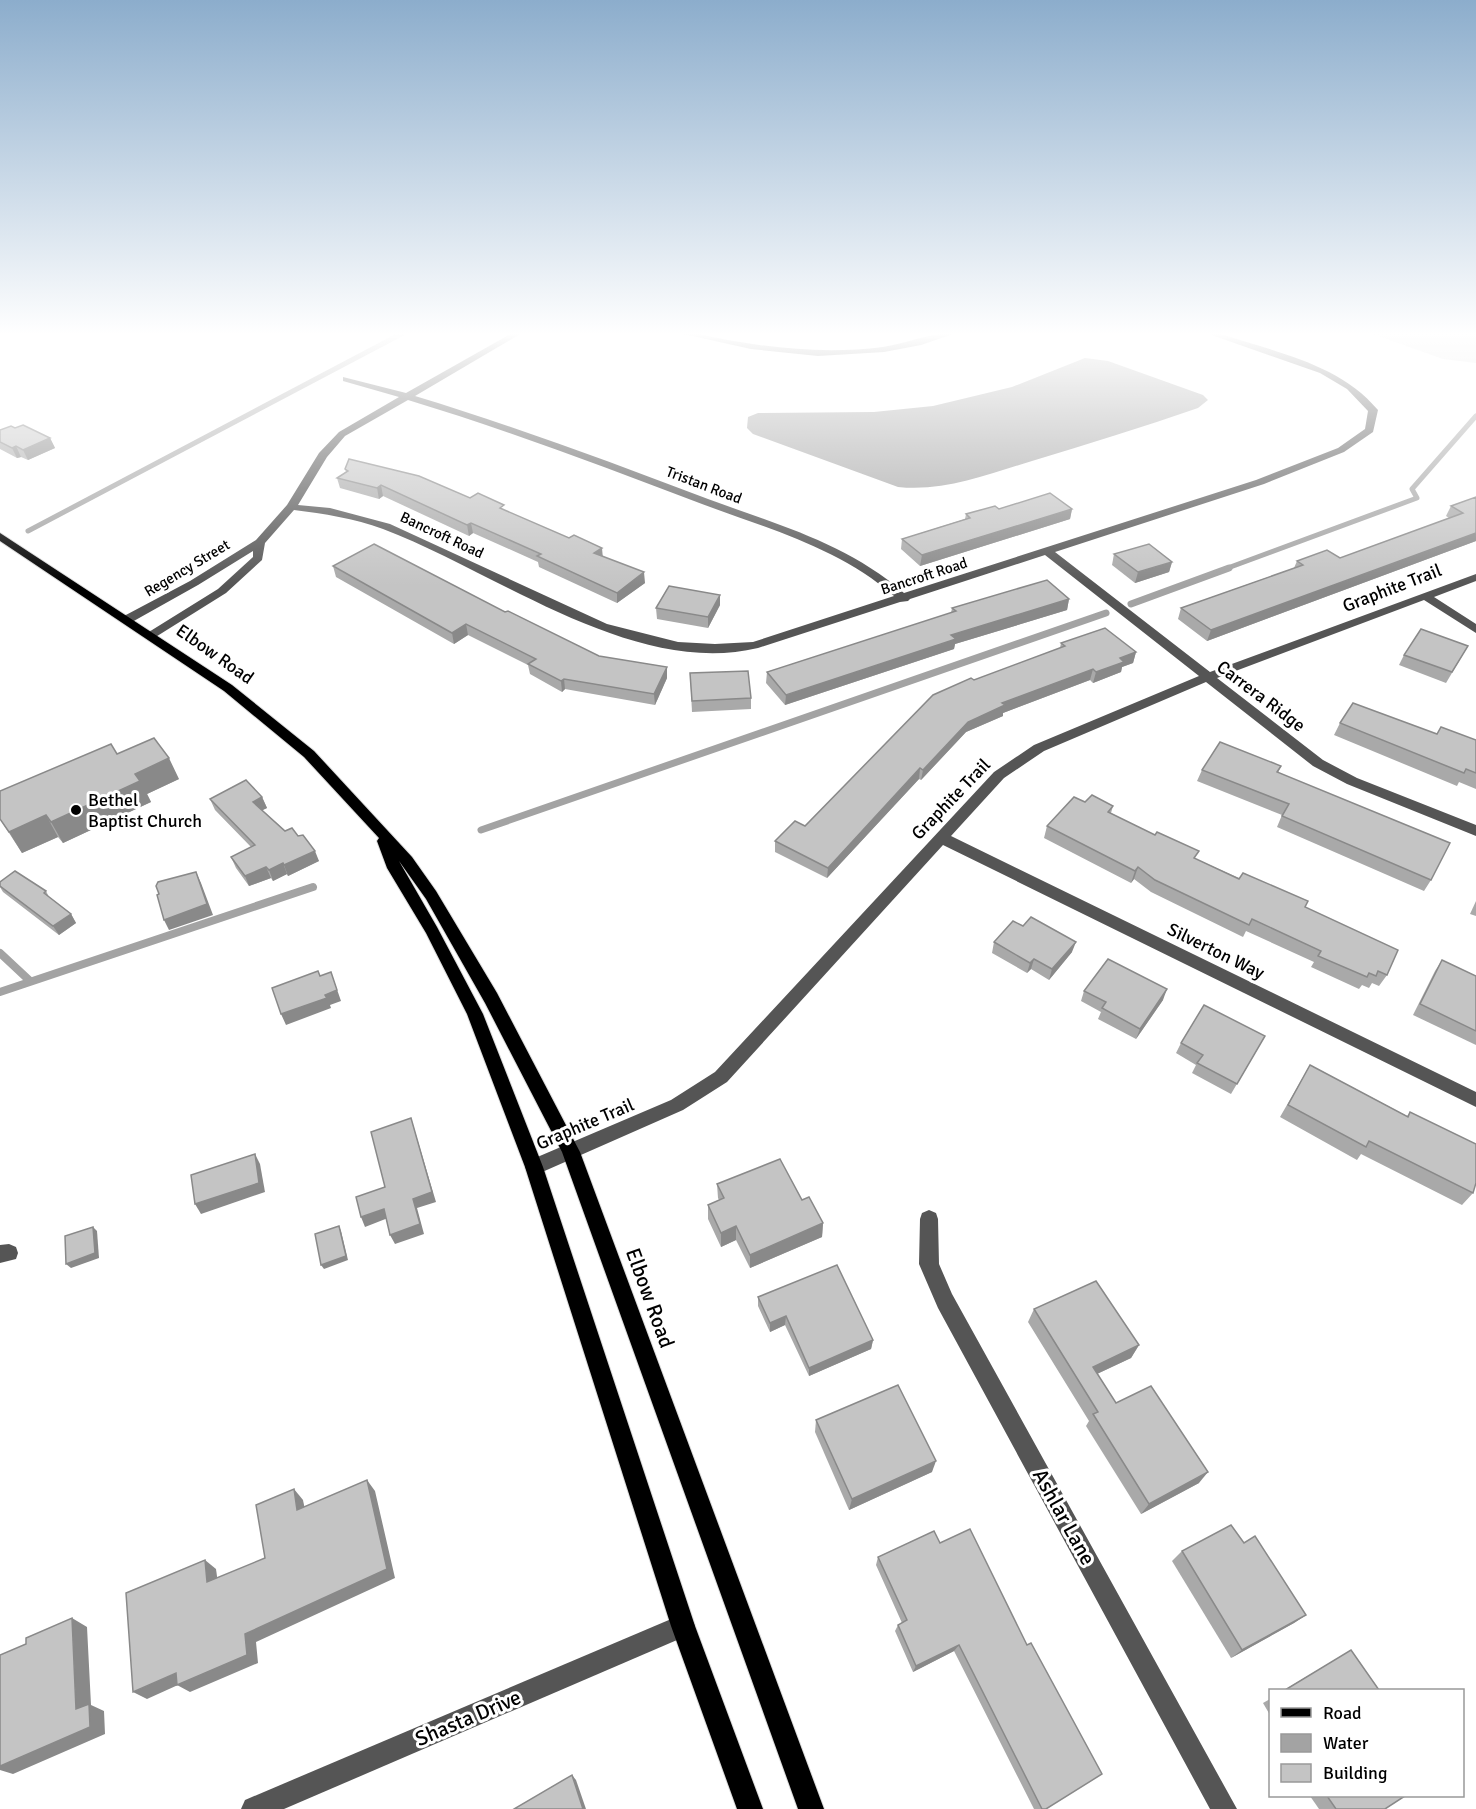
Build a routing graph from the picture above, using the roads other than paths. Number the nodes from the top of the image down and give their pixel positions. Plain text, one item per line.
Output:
1 (369, 417) edge
2 (474, 417) edge
3 (1372, 417) edge
4 (291, 507) junction
5 (0, 536) edge
6 (260, 542) junction
7 (1047, 551) junction
8 (1476, 577) edge
9 (1425, 596) junction
10 (904, 599) junction
11 (128, 619) junction
12 (1476, 629) edge
13 (150, 635) junction
14 (1207, 678) junction
15 (1476, 831) edge
16 (382, 835) junction
17 (940, 837) junction
18 (1476, 1100) edge
19 (571, 1152) junction
20 (534, 1167) junction
21 (929, 1219) dead end
22 (683, 1626) junction
23 (254, 1809) edge
24 (750, 1809) edge
25 (811, 1809) edge
26 (1224, 1809) edge

1 - 4 street, Regency Street
2 - 10 street, Tristan Road
3 - 7 street, Bancroft Road
4 - 6 street, Regency Street
4 - 10 street, Bancroft Road
5 - 11 main road, Elbow Road
6 - 11 street, Regency Street
6 - 13 street, Regency Street
7 - 10 street, Bancroft Road
7 - 14 street, Carrera Ridge
8 - 9 street, Graphite Trail
9 - 12 street
9 - 14 street, Graphite Trail
11 - 13 main road, Elbow Road
13 - 16 main road, Elbow Road
14 - 15 street, Carrera Ridge
14 - 17 street, Graphite Trail
16 - 19 main road, Elbow Road
16 - 20 main road, Elbow Road
17 - 18 street, Silverton Way
17 - 19 street, Graphite Trail
19 - 20 street, Graphite Trail
19 - 25 main road, Elbow Road
20 - 22 main road, Elbow Road
21 - 26 street, Ashlar Lane
22 - 23 street, Shasta Drive
22 - 24 main road, Elbow Road

